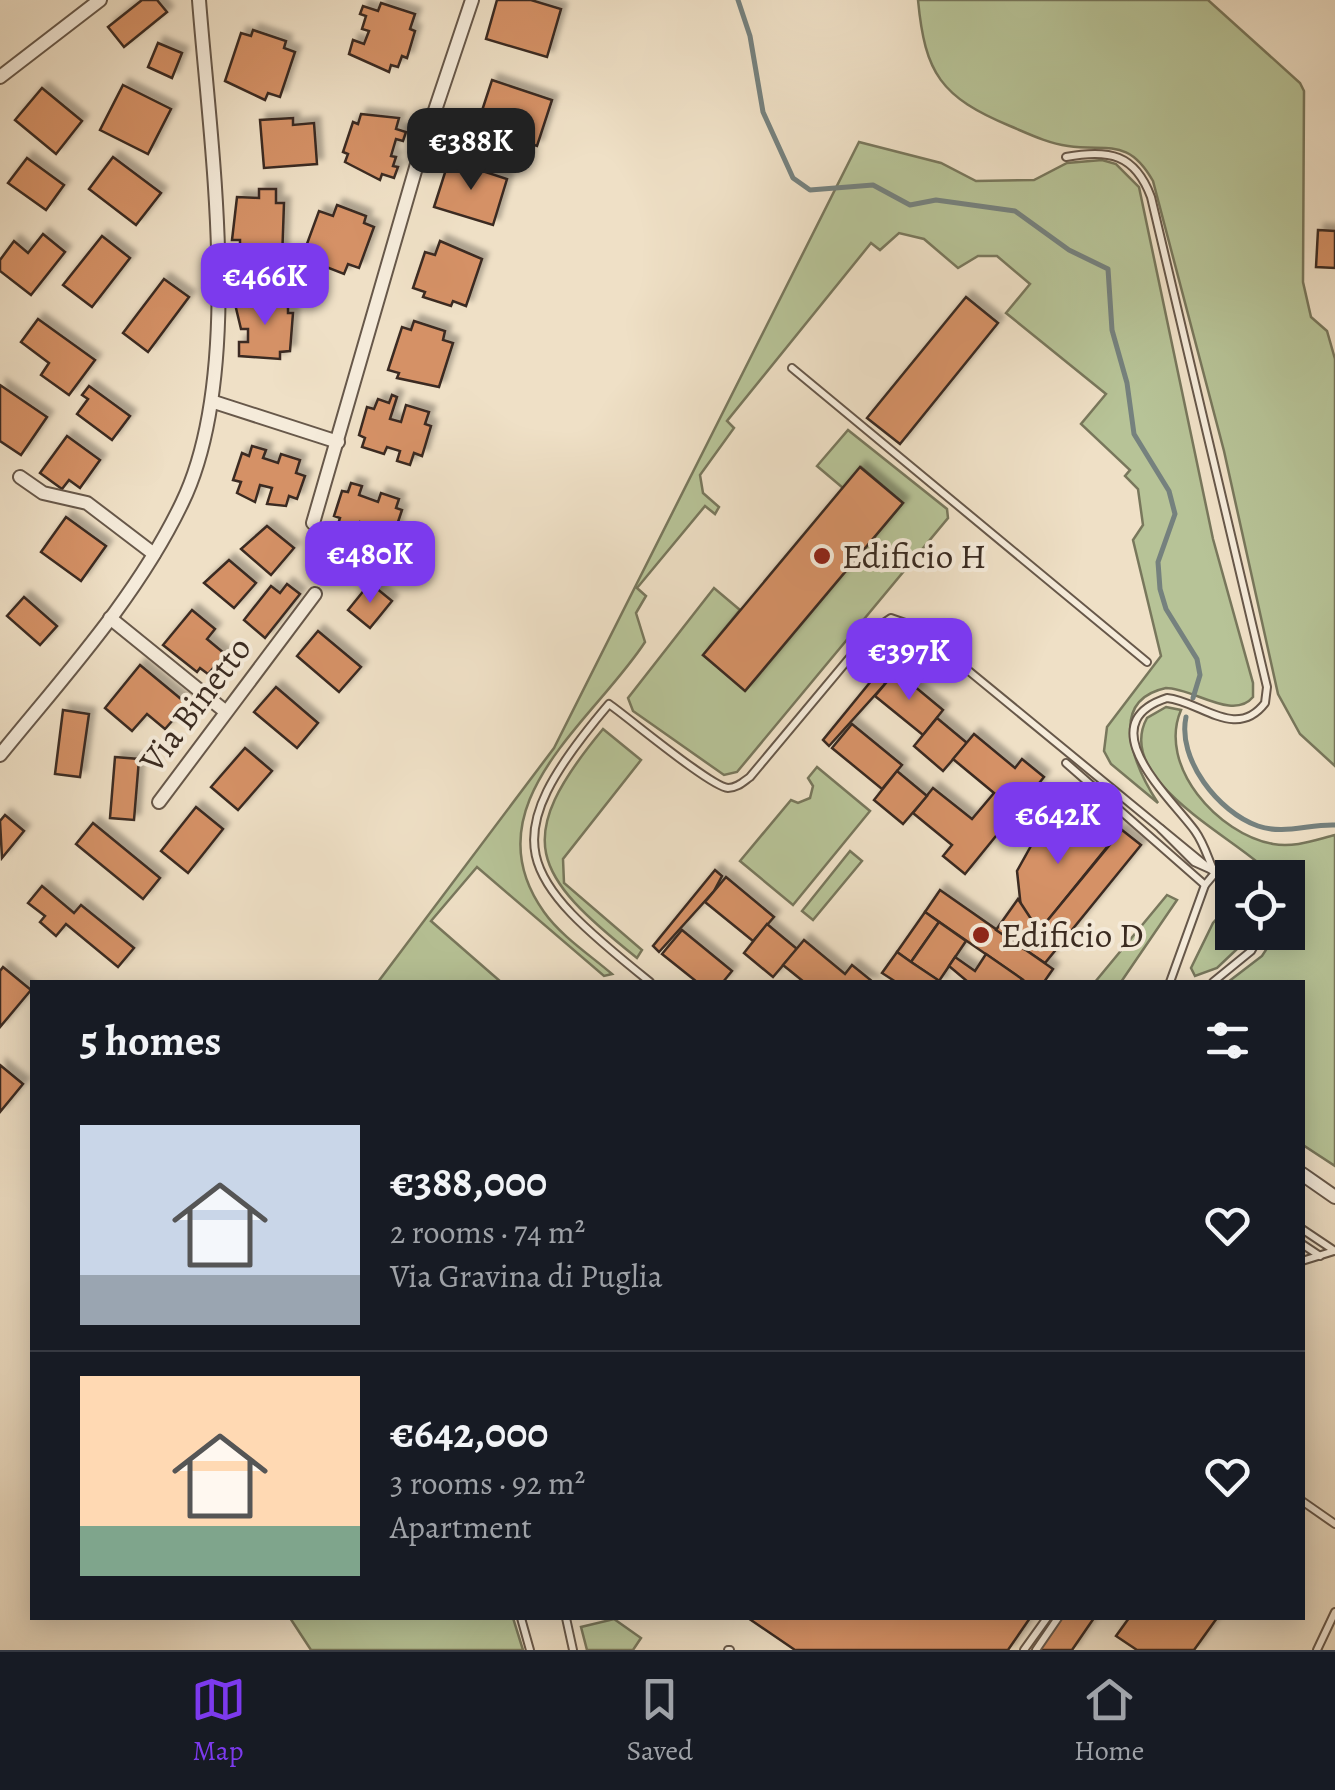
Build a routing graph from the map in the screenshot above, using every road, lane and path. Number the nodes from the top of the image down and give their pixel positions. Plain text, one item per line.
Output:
1 (100, 0) edge
2 (199, 0) edge
3 (472, 0) edge
4 (0, 77) edge
5 (1066, 157) dead end
6 (792, 368) dead end
7 (214, 402) junction
8 (338, 442) junction
9 (20, 478) dead end
10 (313, 523) dead end
11 (154, 554) junction
12 (314, 594) dead end
13 (110, 618) junction
14 (1147, 662) dead end
15 (226, 712) junction
16 (0, 755) edge
17 (1073, 755) junction
18 (159, 802) dead end
19 (1215, 873) junction
20 (1206, 884) junction
21 (1250, 950) edge
22 (648, 980) edge
23 (1171, 980) edge
24 (1216, 980) edge
25 (1305, 1176) edge
26 (1335, 1197) edge
27 (1305, 1231) edge
28 (1305, 1246) edge
29 (1335, 1250) edge
30 (1320, 1256) junction
31 (1305, 1261) edge
32 (1305, 1503) edge
33 (1335, 1524) edge
34 (1335, 1612) edge
35 (522, 1620) edge
36 (566, 1620) edge
37 (1045, 1620) edge
38 (1057, 1620) edge
39 (530, 1650) edge
40 (573, 1650) edge
41 (1024, 1650) edge
42 (1036, 1650) edge
43 (1317, 1650) edge

1 - 4 street
2 - 7 street
3 - 8 street
5 - 19 lane
6 - 14 lane
7 - 8 street
7 - 11 street
8 - 10 street
9 - 11 street
11 - 13 street
12 - 15 street, Via Binetto
13 - 15 street
13 - 16 street
15 - 18 street, Via Binetto
17 - 19 lane
17 - 20 lane
17 - 22 lane
19 - 20 lane
20 - 23 lane
21 - 24 lane
25 - 26 street
27 - 29 lane
28 - 30 lane
29 - 30 lane
30 - 31 lane
32 - 33 lane
34 - 43 lane
35 - 39 lane
36 - 40 lane
37 - 41 lane
38 - 42 lane

